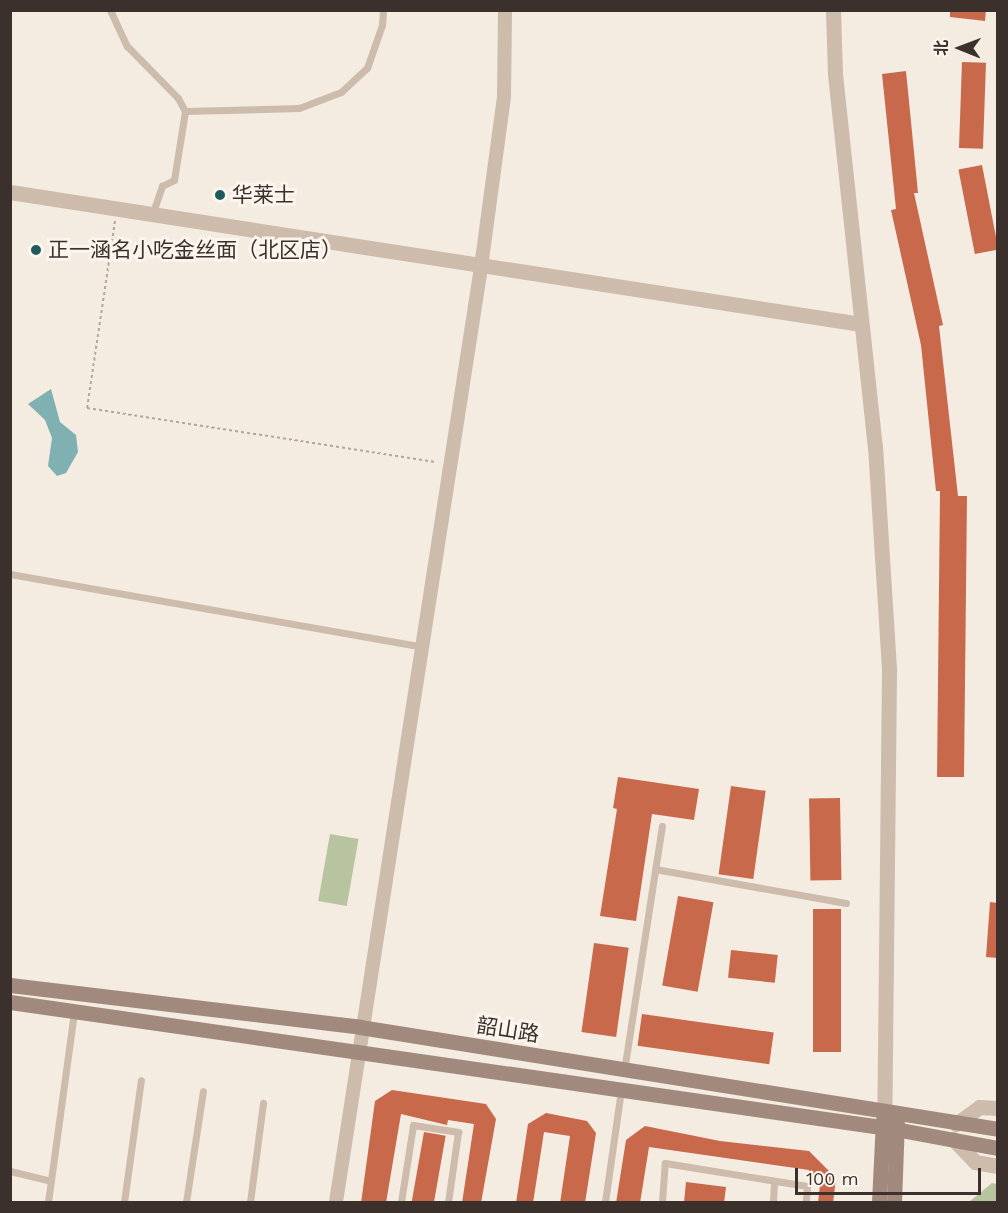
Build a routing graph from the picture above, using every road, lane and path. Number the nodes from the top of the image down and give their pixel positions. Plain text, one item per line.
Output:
1 (110, 10) edge
2 (383, 10) edge
3 (505, 10) edge
4 (833, 10) edge
5 (185, 111) junction
6 (10, 192) edge
7 (117, 209) junction
8 (152, 215) junction
9 (480, 267) junction
10 (861, 324) junction
11 (449, 463) junction
12 (10, 574) edge
13 (420, 646) junction
14 (662, 826) dead end
15 (655, 869) junction
16 (846, 903) dead end
17 (10, 985) edge
18 (10, 1002) edge
19 (74, 1011) junction
20 (360, 1027) junction
21 (357, 1050) junction
22 (624, 1071) junction
23 (141, 1080) dead end
24 (621, 1089) junction
25 (203, 1090) dead end
26 (263, 1103) dead end
27 (998, 1108) edge
28 (890, 1120) junction
29 (956, 1124) junction
30 (998, 1129) edge
31 (953, 1139) junction
32 (998, 1148) edge
33 (998, 1166) edge
34 (11, 1172) edge
35 (51, 1181) junction
36 (774, 1181) junction
37 (48, 1203) edge
38 (124, 1203) edge
39 (186, 1203) edge
40 (250, 1203) edge
41 (336, 1203) edge
42 (401, 1203) edge
43 (448, 1203) edge
44 (606, 1203) edge
45 (662, 1203) edge
46 (773, 1203) edge
47 (806, 1203) edge
48 (879, 1203) edge
49 (894, 1203) edge

1 - 5 lane
2 - 5 lane
3 - 9 street
4 - 10 street
5 - 8 lane
6 - 7 street
7 - 8 street
7 - 11 path
8 - 9 street
9 - 10 street
9 - 11 street
10 - 28 street
11 - 13 street
12 - 13 lane
13 - 20 street
14 - 15 lane
15 - 16 lane
15 - 22 lane
17 - 20 main road, 韶山路
18 - 19 main road, 韶山路
19 - 21 main road, 韶山路
19 - 35 lane
20 - 21 street
20 - 22 main road, 韶山路
21 - 24 main road, 韶山路
21 - 41 street
22 - 28 main road, 韶山路
23 - 38 lane
24 - 28 main road, 韶山路
24 - 44 lane
25 - 39 lane
26 - 40 lane
27 - 29 street
28 - 29 main road, 韶山路
28 - 31 main road, 韶山路
28 - 48 main road
28 - 49 main road
29 - 30 main road, 韶山路
31 - 32 main road, 韶山路
31 - 33 street
34 - 35 lane
35 - 37 lane
36 - 45 lane
36 - 46 lane
36 - 47 lane
42 - 43 lane

